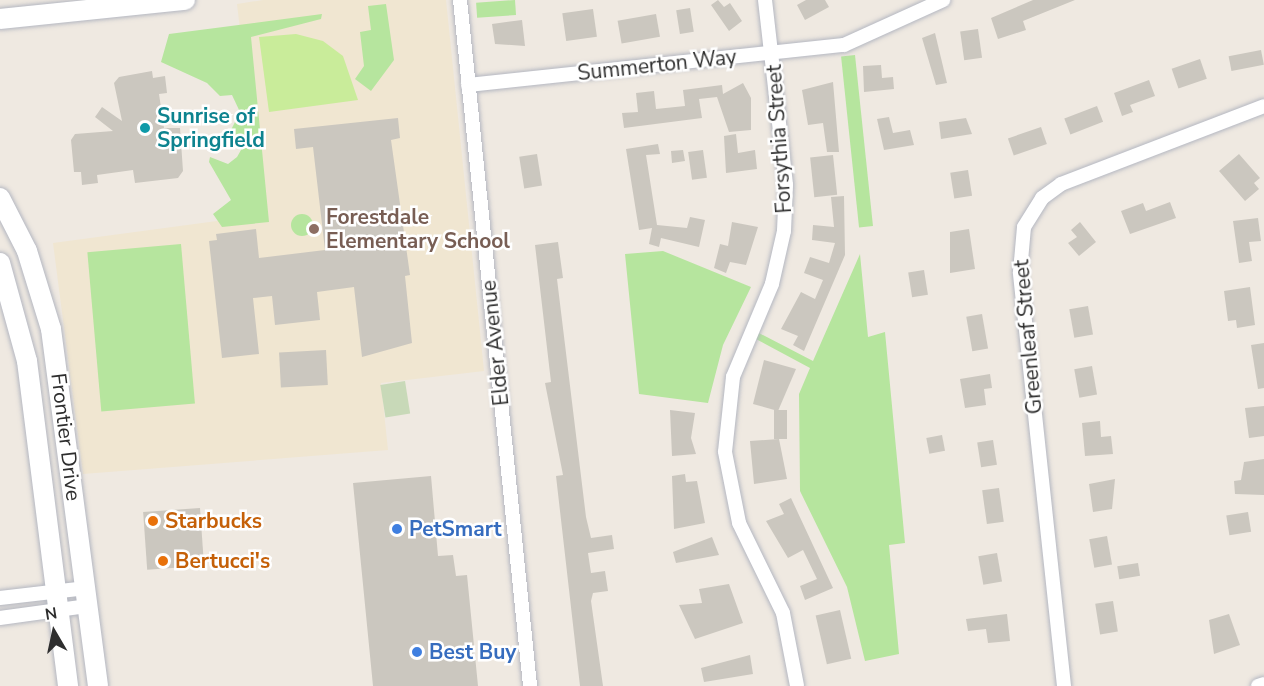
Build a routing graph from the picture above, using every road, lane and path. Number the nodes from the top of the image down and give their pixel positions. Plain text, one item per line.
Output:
1 (185, 0) edge
2 (459, 0) edge
3 (765, 0) edge
4 (943, 0) edge
5 (0, 19) edge
6 (773, 54) junction
7 (468, 85) junction
8 (1264, 106) edge
9 (0, 198) edge
10 (0, 263) edge
11 (87, 597) junction
12 (0, 598) edge
13 (57, 600) junction
14 (0, 618) edge
15 (1264, 684) edge
16 (69, 686) edge
17 (98, 686) edge
18 (530, 686) edge
19 (797, 686) edge
20 (1064, 686) edge
21 (1258, 686) edge

1 - 5 main road
2 - 7 street, Elder Avenue
3 - 6 street, Forsythia Street
4 - 6 street, Summerton Way
6 - 7 street, Summerton Way
6 - 19 street, Forsythia Street
7 - 18 street, Elder Avenue
8 - 20 street, Greenleaf Street
9 - 11 main road, Frontier Drive
10 - 13 main road, Frontier Drive
11 - 13 street
11 - 13 street
11 - 17 main road, Frontier Drive
12 - 13 street
13 - 14 street
13 - 16 main road, Frontier Drive
15 - 21 street

